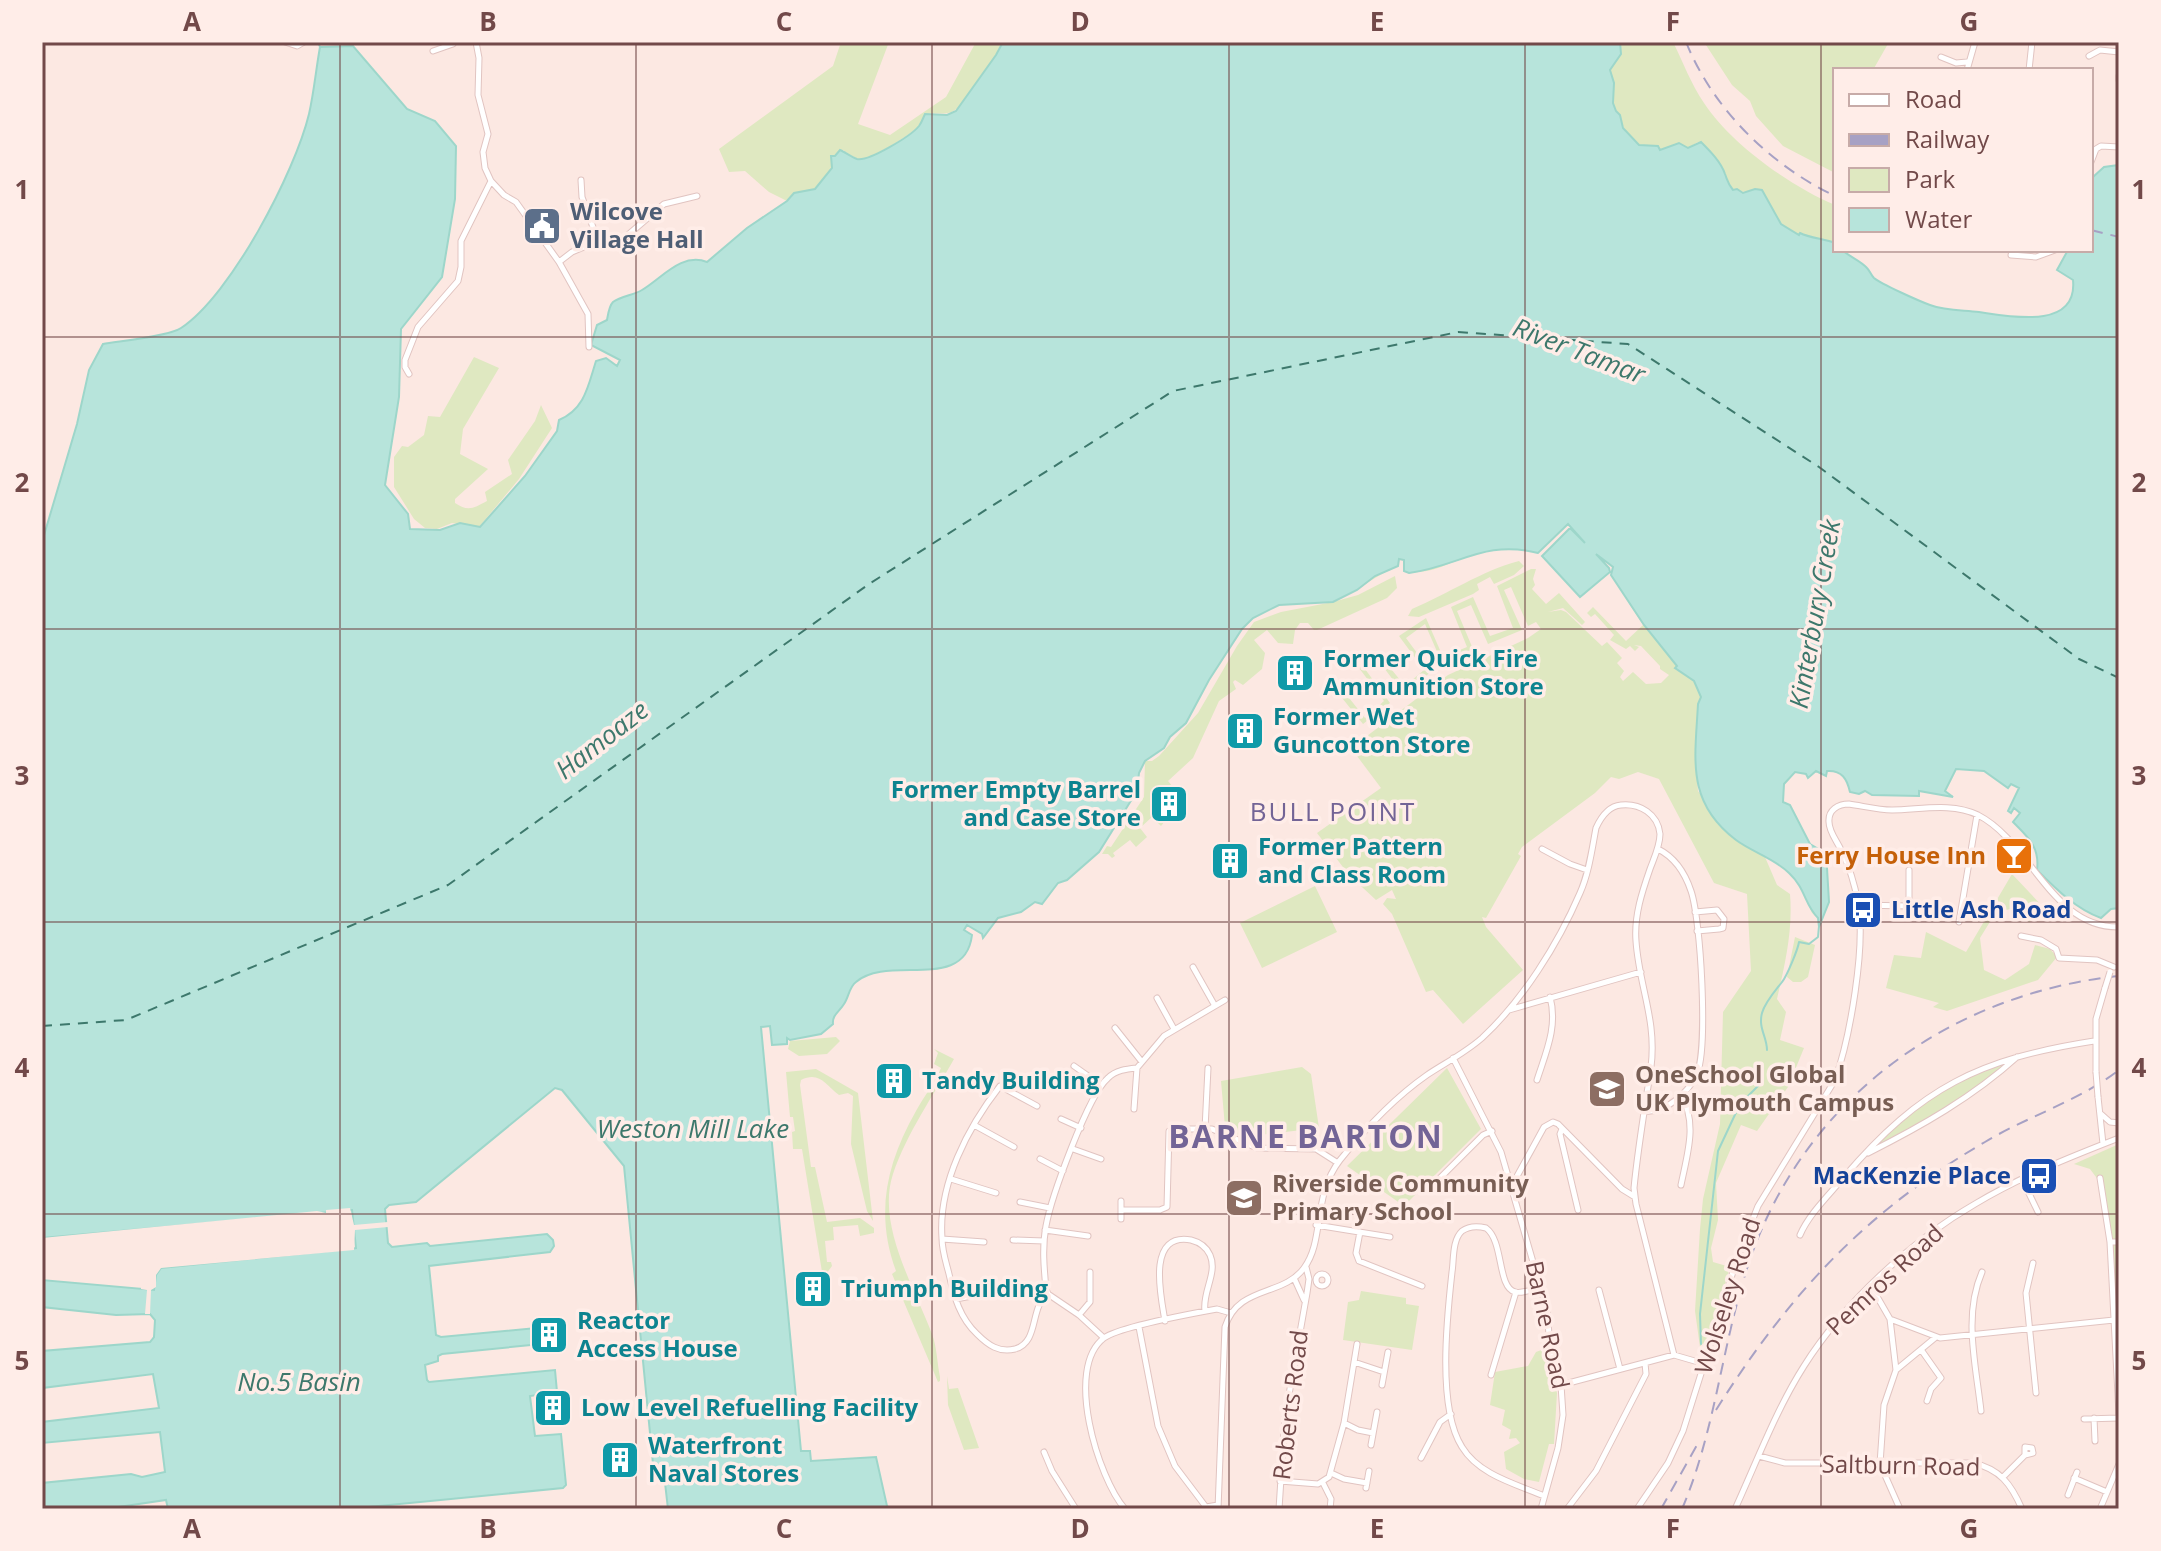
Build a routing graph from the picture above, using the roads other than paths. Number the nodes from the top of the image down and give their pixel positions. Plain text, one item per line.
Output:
1 (285, 42) edge
2 (304, 42) edge
3 (476, 42) edge
4 (1975, 42) edge
5 (2032, 42) edge
6 (453, 44) dead end
7 (444, 45) edge
8 (433, 51) dead end
9 (2119, 52) edge
10 (2089, 56) dead end
11 (1941, 57) dead end
12 (1967, 62) junction
13 (1967, 68) edge
14 (2029, 68) edge
15 (2119, 147) edge
16 (2093, 158) edge
17 (581, 180) dead end
18 (491, 181) junction
19 (697, 196) dead end
20 (598, 241) junction
21 (2051, 252) edge
22 (2011, 255) dead end
23 (559, 262) junction
24 (589, 347) dead end
25 (409, 374) dead end
26 (1977, 815) junction
27 (1542, 849) dead end
28 (1658, 849) junction
29 (1587, 870) junction
30 (1909, 870) dead end
31 (1859, 905) junction
32 (1695, 912) junction
33 (1959, 922) dead end
34 (2119, 927) edge
35 (1697, 931) junction
36 (2021, 936) dead end
37 (1193, 967) dead end
38 (2114, 967) edge
39 (1641, 972) junction
40 (1550, 997) junction
41 (1157, 998) dead end
42 (1225, 1000) dead end
43 (1215, 1006) junction
44 (1509, 1010) junction
45 (1115, 1028) dead end
46 (1174, 1029) junction
47 (2094, 1041) junction
48 (2020, 1054) junction
49 (1453, 1058) junction
50 (1142, 1062) junction
51 (1074, 1066) dead end
52 (1208, 1068) dead end
53 (1977, 1070) junction
54 (1200, 1079) dead end
55 (1207, 1080) junction
56 (1537, 1080) dead end
57 (1985, 1084) junction
58 (1101, 1085) junction
59 (1681, 1095) junction
60 (1037, 1106) dead end
61 (1134, 1109) dead end
62 (1645, 1111) junction
63 (2100, 1113) junction
64 (1061, 1119) dead end
65 (1897, 1121) junction
66 (2110, 1122) junction
67 (2119, 1123) edge
68 (974, 1125) junction
69 (1081, 1128) junction
70 (1205, 1129) junction
71 (1562, 1129) junction
72 (1492, 1131) junction
73 (2102, 1133) junction
74 (1906, 1134) junction
75 (2119, 1138) edge
76 (2103, 1144) junction
77 (1014, 1147) dead end
78 (1073, 1149) junction
79 (1862, 1156) junction
80 (1040, 1159) dead end
81 (1101, 1159) dead end
82 (1338, 1163) junction
83 (1063, 1171) junction
84 (2100, 1178) dead end
85 (951, 1179) junction
86 (2022, 1179) junction
87 (1511, 1181) junction
88 (1681, 1185) dead end
89 (1430, 1188) dead end
90 (996, 1193) dead end
91 (1635, 1197) junction
92 (1121, 1201) dead end
93 (1020, 1202) dead end
94 (1050, 1208) junction
95 (1121, 1210) junction
96 (1578, 1210) dead end
97 (2038, 1212) dead end
98 (1121, 1219) dead end
99 (1316, 1225) junction
100 (1045, 1230) junction
101 (1360, 1232) junction
102 (1800, 1235) dead end
103 (1088, 1236) dead end
104 (1390, 1237) dead end
105 (942, 1239) junction
106 (1013, 1240) dead end
107 (1044, 1241) junction
108 (984, 1242) dead end
109 (2110, 1242) junction
110 (2119, 1242) edge
111 (2033, 1263) dead end
112 (1306, 1266) junction
113 (1090, 1272) dead end
114 (1982, 1272) dead end
115 (1294, 1278) junction
116 (1317, 1283) dead end
117 (1422, 1286) dead end
118 (1871, 1286) junction
119 (1541, 1287) junction
120 (1599, 1290) dead end
121 (1516, 1292) junction
122 (987, 1293) dead end
123 (1307, 1293) junction
124 (1048, 1294) junction
125 (956, 1299) junction
126 (1304, 1301) junction
127 (1205, 1311) junction
128 (1231, 1313) junction
129 (1079, 1315) junction
130 (1890, 1319) junction
131 (2114, 1320) junction
132 (1165, 1321) junction
133 (1139, 1327) junction
134 (2030, 1328) junction
135 (1973, 1335) junction
136 (1936, 1337) junction
137 (1104, 1338) junction
138 (1357, 1344) dead end
139 (1922, 1351) junction
140 (1388, 1352) dead end
141 (1674, 1355) junction
142 (1354, 1362) junction
143 (1645, 1363) junction
144 (1705, 1364) junction
145 (1620, 1369) junction
146 (1896, 1370) junction
147 (1384, 1372) junction
148 (1491, 1375) dead end
149 (1382, 1385) dead end
150 (1561, 1385) junction
151 (2036, 1393) dead end
152 (1927, 1401) dead end
153 (1981, 1411) dead end
154 (1377, 1412) dead end
155 (1451, 1414) junction
156 (2119, 1416) edge
157 (2094, 1418) junction
158 (2084, 1419) dead end
159 (1344, 1423) junction
160 (1373, 1433) junction
161 (2095, 1441) dead end
162 (1371, 1445) dead end
163 (1044, 1452) dead end
164 (1422, 1452) dead end
165 (2025, 1455) dead end
166 (1759, 1456) junction
167 (1880, 1464) junction
168 (2119, 1464) edge
169 (1369, 1471) dead end
170 (1331, 1473) junction
171 (2003, 1477) junction
172 (1280, 1481) junction
173 (1323, 1483) junction
174 (2107, 1492) junction
175 (2068, 1495) dead end
176 (1545, 1497) junction
177 (1218, 1507) edge
178 (1207, 1508) edge
179 (1076, 1509) edge
180 (1125, 1509) edge
181 (1279, 1509) edge
182 (1330, 1509) edge
183 (1541, 1509) edge
184 (1567, 1509) edge
185 (1637, 1509) edge
186 (1735, 1509) edge
187 (1900, 1509) edge
188 (2022, 1509) edge
189 (2100, 1509) edge

1 - 2 street
3 - 18 street
4 - 12 street
5 - 14 street
6 - 7 street
7 - 8 street
9 - 10 street
11 - 12 street
12 - 13 street
15 - 16 street
17 - 20 street
18 - 23 street
18 - 25 street
19 - 20 street
20 - 23 street
21 - 22 street
23 - 24 street
26 - 31 street, Wolseley Road
26 - 33 street
26 - 34 street, Wolseley Road
27 - 29 street
28 - 29 street
28 - 32 street
28 - 39 street
29 - 44 street
30 - 31 street
31 - 144 street, Wolseley Road
32 - 35 street
32 - 35 street
35 - 59 street
36 - 38 street
37 - 43 street
38 - 47 street, bridge
39 - 40 street
39 - 62 street
40 - 44 street
40 - 56 street
41 - 46 street
42 - 43 street
43 - 46 street
44 - 49 street
45 - 50 street
46 - 50 street
47 - 48 street
47 - 63 street, bridge
48 - 53 street
48 - 57 street
49 - 72 street, Barne Road
49 - 82 street
50 - 58 street
50 - 61 street
51 - 58 street
52 - 55 street
53 - 57 street
53 - 65 street
54 - 55 street
55 - 70 street
57 - 74 street
58 - 69 street
59 - 62 street
59 - 88 street
60 - 68 street
62 - 91 street
63 - 66 street
63 - 73 street
64 - 69 street
65 - 74 street
65 - 79 street
66 - 67 street
66 - 73 street
68 - 77 street
68 - 85 street
69 - 78 street
70 - 82 street
70 - 95 street
71 - 87 street
71 - 91 street
71 - 96 street
72 - 87 street, Barne Road
72 - 89 street
73 - 76 street
74 - 79 street
75 - 76 street, Pemros Road
76 - 86 street, Pemros Road
78 - 81 street
78 - 83 street
79 - 102 street
80 - 83 street
82 - 99 street
83 - 94 street
84 - 109 street
85 - 90 street
85 - 105 street
86 - 97 street
86 - 118 street, Pemros Road
87 - 119 street, Barne Road
91 - 141 street
92 - 95 street
93 - 94 street
94 - 100 street
95 - 98 street
99 - 101 street
99 - 112 street
100 - 103 street
100 - 107 street
101 - 104 street
101 - 117 street
105 - 108 street
105 - 125 street
106 - 107 street
107 - 124 street
109 - 110 street
109 - 131 street
111 - 134 street
112 - 115 street
112 - 123 street, Roberts Road
113 - 129 street
114 - 135 street
115 - 126 street, Roberts Road
115 - 128 street
116 - 123 street, Roberts Road
118 - 130 street
118 - 166 street, Pemros Road
119 - 121 street
119 - 150 street, Barne Road
120 - 145 street
121 - 148 street
121 - 155 street
122 - 125 street
123 - 126 street, Roberts Road
124 - 125 street
124 - 129 street
126 - 172 street, Roberts Road
127 - 128 street
127 - 132 street
127 - 132 street
128 - 177 street
129 - 137 street
130 - 136 street
130 - 146 street
131 - 134 street
131 - 156 street
132 - 133 street
133 - 137 street
133 - 178 street
134 - 135 street
134 - 151 street
135 - 136 street
135 - 153 street
136 - 139 street
137 - 180 street
138 - 142 street
139 - 146 street
139 - 152 street
140 - 147 street
141 - 143 street
141 - 144 street
142 - 147 street
142 - 159 street
143 - 145 street
143 - 184 street
144 - 185 street, Wolseley Road
145 - 150 street
146 - 167 street
147 - 149 street
150 - 176 street, Barne Road
154 - 160 street
155 - 164 street
155 - 176 street
156 - 157 street
157 - 158 street
157 - 161 street
159 - 160 street
159 - 170 street
160 - 162 street
163 - 179 street
165 - 171 street
166 - 167 street, Saltburn Road
166 - 186 street, Pemros Road
167 - 171 street, Saltburn Road
167 - 187 street
168 - 174 street
169 - 170 street
170 - 173 street
171 - 188 street, Saltburn Road
172 - 173 street
172 - 181 street, Roberts Road
173 - 182 street
174 - 175 street
174 - 189 street
176 - 183 street, Barne Road
177 - 178 street

